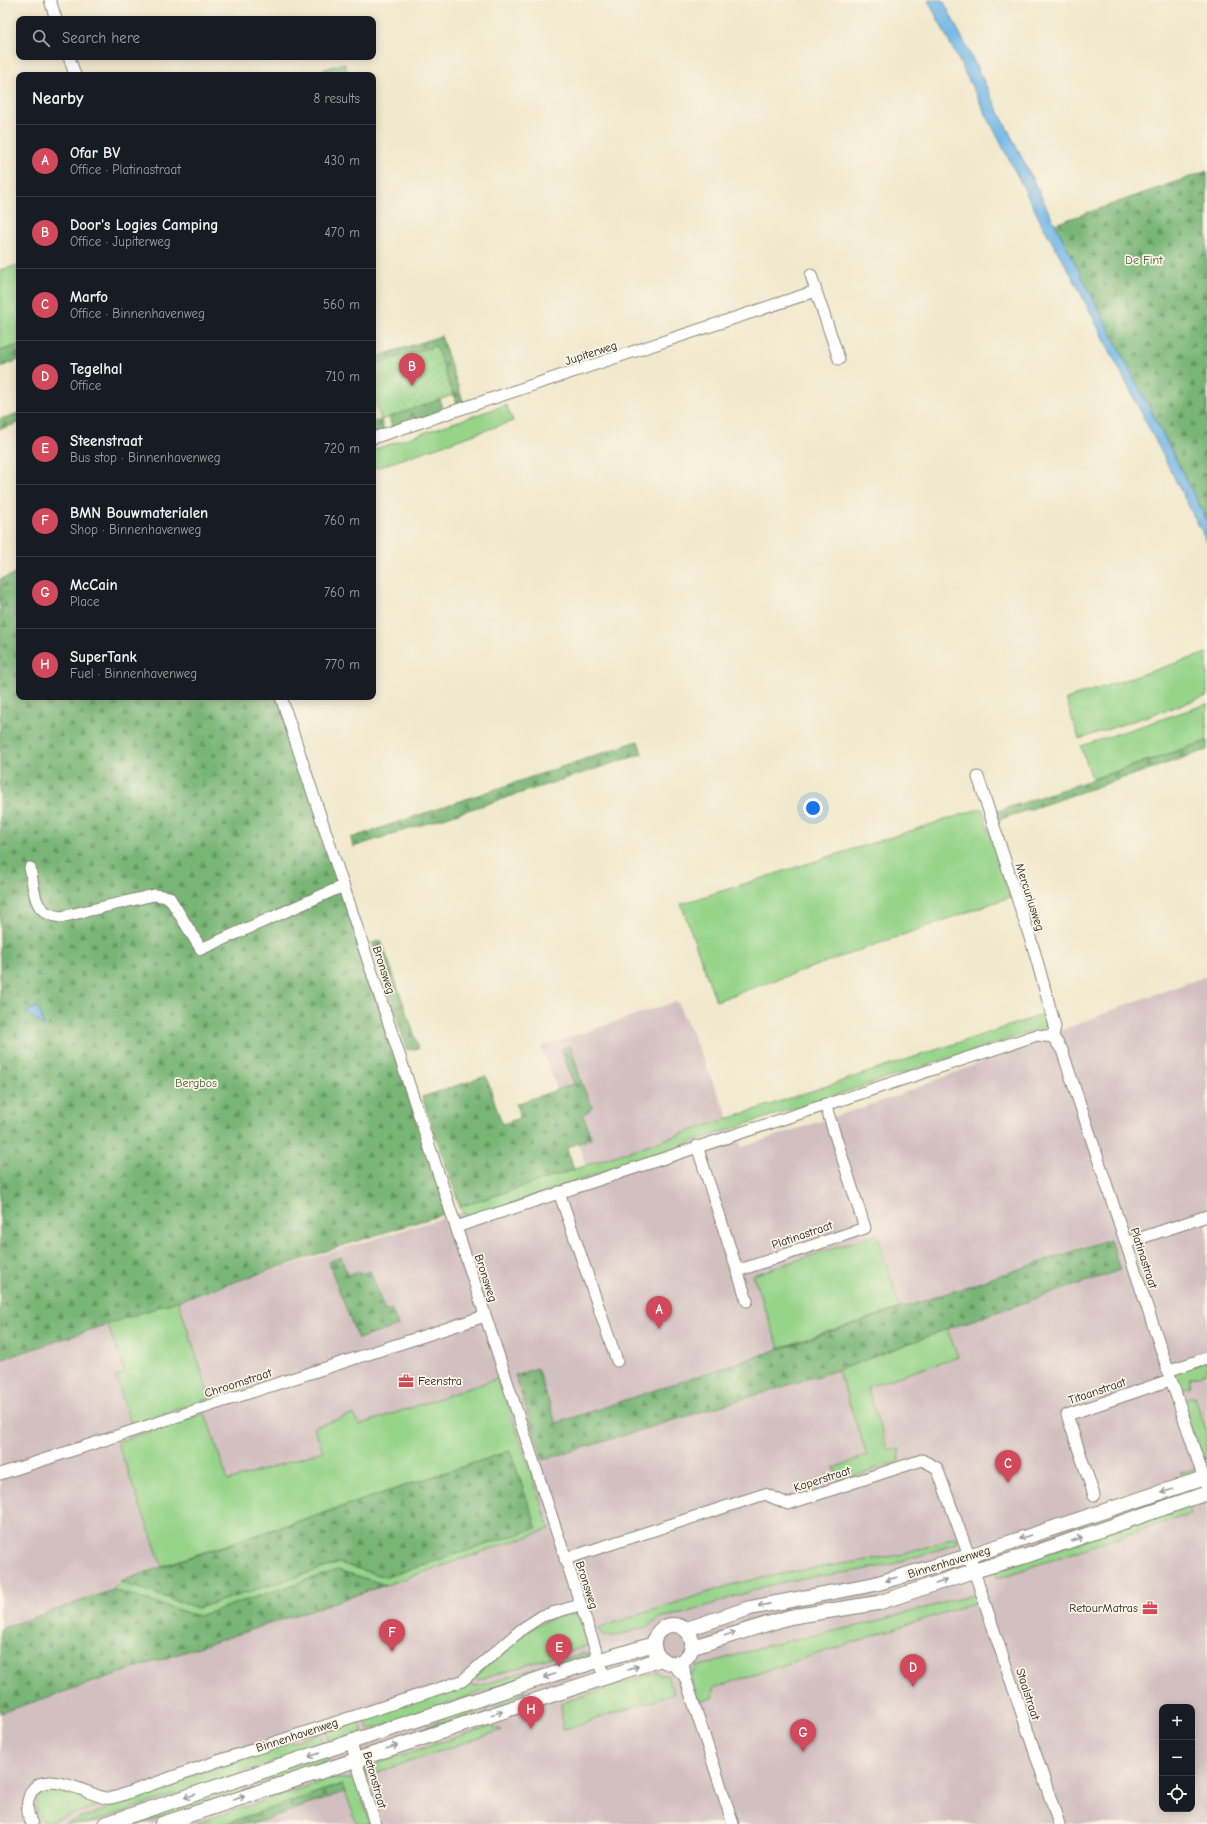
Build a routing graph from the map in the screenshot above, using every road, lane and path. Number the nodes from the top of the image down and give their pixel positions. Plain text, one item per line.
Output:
1 (50, 0) edge
2 (55, 16) edge
3 (70, 60) edge
4 (74, 72) edge
5 (810, 275) dead end
6 (816, 291) junction
7 (839, 358) dead end
8 (376, 437) edge
9 (282, 700) edge
10 (978, 777) dead end
11 (30, 868) dead end
12 (343, 886) junction
13 (1053, 1037) junction
14 (824, 1104) junction
15 (697, 1146) junction
16 (559, 1192) junction
17 (1207, 1216) edge
18 (456, 1227) junction
19 (1126, 1243) junction
20 (737, 1271) junction
21 (747, 1301) dead end
22 (485, 1316) junction
23 (1207, 1358) edge
24 (617, 1361) dead end
25 (1169, 1375) junction
26 (0, 1474) edge
27 (1206, 1481) edge
28 (1207, 1493) edge
29 (1094, 1495) dead end
30 (969, 1556) junction
31 (565, 1559) junction
32 (973, 1571) junction
33 (580, 1605) junction
34 (687, 1629) junction
35 (654, 1644) junction
36 (693, 1647) junction
37 (599, 1660) junction
38 (672, 1661) junction
39 (605, 1678) junction
40 (351, 1743) junction
41 (355, 1759) junction
42 (32, 1824) edge
43 (105, 1824) edge
44 (162, 1824) edge
45 (375, 1824) edge
46 (733, 1824) edge
47 (1059, 1824) edge

1 - 2 street
3 - 4 street
5 - 6 street
6 - 7 street
6 - 8 street, Jupiterweg
9 - 12 street, Bronsweg
10 - 13 street, Mercuriusweg
11 - 12 street
12 - 18 street, Bronsweg
13 - 14 street
13 - 19 street, Platinastraat
14 - 15 street
14 - 20 street, Platinastraat
15 - 16 street
15 - 20 street
16 - 18 street
16 - 24 street
17 - 19 street
18 - 22 street, Bronsweg
19 - 25 street, Platinastraat
20 - 21 street
22 - 26 street, Chroomstraat
22 - 31 street, Bronsweg
23 - 25 street, Titaanstraat
25 - 27 street, Platinastraat
25 - 29 street, Titaanstraat
27 -> 30 main road, Binnenhavenweg
32 -> 28 main road, Binnenhavenweg
30 - 31 street, Koperstraat
30 - 32 street, Koperstraat
30 -> 34 main road, Binnenhavenweg
31 - 33 street, Bronsweg
36 -> 32 main road, Binnenhavenweg
32 - 47 street, Staalstraat
33 - 37 street, Bronsweg
33 - 42 street, Binnenhavenweg
34 - 35 main road
34 - 36 main road
35 - 37 main road, Binnenhavenweg
35 - 38 main road
36 - 38 main road
37 - 39 street, Bronsweg
37 -> 40 main road, Binnenhavenweg
39 -> 38 main road
38 - 46 street
41 -> 39 main road
40 - 41 street, Betonstraat
40 -> 43 main road, Binnenhavenweg
44 -> 41 main road
41 - 45 street, Betonstraat

